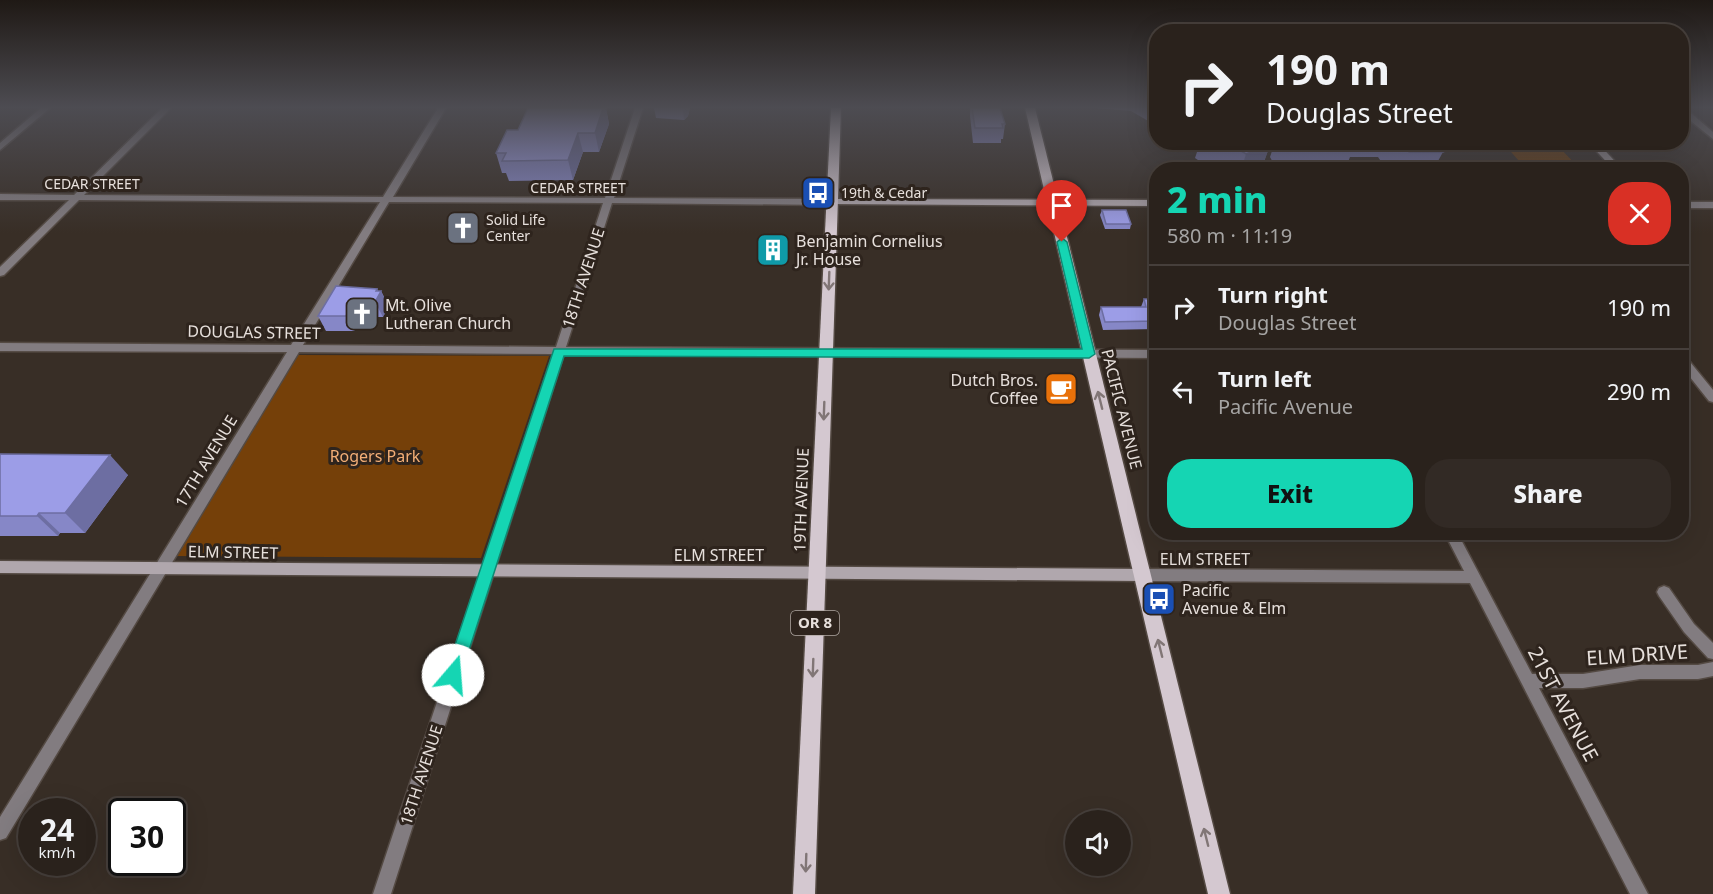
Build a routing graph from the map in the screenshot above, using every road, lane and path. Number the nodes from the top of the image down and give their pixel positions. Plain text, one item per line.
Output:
1 (125, 150) edge
2 (417, 150) edge
3 (625, 150) edge
4 (834, 150) edge
5 (1040, 150) edge
6 (1600, 150) edge
7 (1611, 162) edge
8 (0, 197) edge
9 (78, 197) junction
10 (386, 200) junction
11 (608, 201) junction
12 (832, 201) junction
13 (1053, 202) junction
14 (1149, 203) edge
15 (1713, 205) edge
16 (1689, 206) edge
17 (0, 273) edge
18 (0, 347) edge
19 (295, 350) junction
20 (559, 352) junction
21 (826, 352) junction
22 (1089, 354) junction
23 (1149, 354) edge
24 (1689, 369) edge
25 (1713, 398) edge
26 (1454, 540) edge
27 (0, 567) edge
28 (162, 567) junction
29 (487, 571) junction
30 (818, 571) junction
31 (1142, 575) junction
32 (1473, 577) junction
33 (1664, 592) dead end
34 (1713, 653) edge
35 (1713, 669) edge
36 (1527, 681) junction
37 (0, 832) edge
38 (382, 894) edge
39 (804, 894) edge
40 (1219, 894) edge
41 (1639, 894) edge

1 - 9 street
2 - 10 street, 17TH AVENUE
3 - 11 street, 18TH AVENUE
4 - 12 main road, 19TH AVENUE / OR 8
5 - 13 main road, PACIFIC AVENUE
6 - 7 street
8 - 9 street, CEDAR STREET
9 - 10 street, CEDAR STREET
9 - 17 street
10 - 11 street, CEDAR STREET
10 - 19 street, 17TH AVENUE
11 - 12 street, CEDAR STREET
11 - 20 street, 18TH AVENUE
12 - 13 street, CEDAR STREET
12 -> 21 main road, 19TH AVENUE / OR 8
13 - 14 street, CEDAR STREET
13 - 22 main road, PACIFIC AVENUE
15 - 16 street
18 - 19 street, DOUGLAS STREET
19 - 20 street, DOUGLAS STREET
19 - 28 street, 17TH AVENUE
20 - 21 street, DOUGLAS STREET
20 - 29 street, 18TH AVENUE
21 - 22 street, DOUGLAS STREET
21 -> 30 main road, 19TH AVENUE / OR 8
22 - 23 street, DOUGLAS STREET
31 -> 22 main road, PACIFIC AVENUE
24 - 25 street
26 - 32 street, 21ST AVENUE
27 - 28 street, ELM STREET
28 - 29 street, ELM STREET
28 - 37 street, 17TH AVENUE
29 - 30 street, ELM STREET
29 - 38 street, 18TH AVENUE
30 - 31 street, ELM STREET
30 -> 39 main road, 19TH AVENUE / OR 8
31 - 32 street, ELM STREET
40 -> 31 main road, PACIFIC AVENUE
32 - 36 street, 21ST AVENUE
33 - 34 street
35 - 36 street, ELM DRIVE
36 - 41 street, 21ST AVENUE

